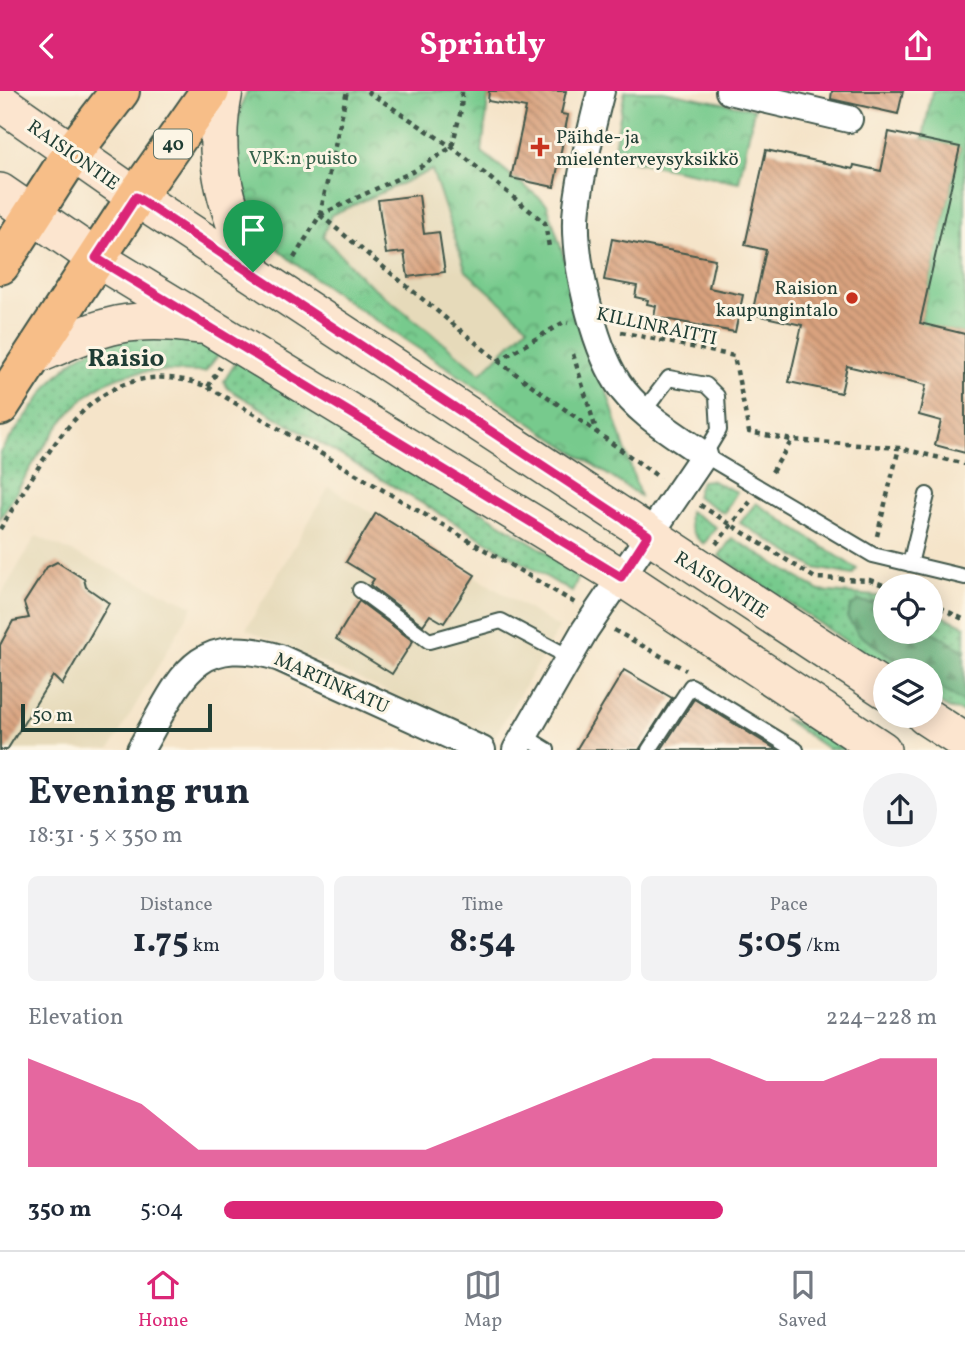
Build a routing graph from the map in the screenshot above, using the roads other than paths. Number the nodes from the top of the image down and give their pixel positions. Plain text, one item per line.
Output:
1 (5, 91) edge
2 (31, 91) edge
3 (120, 91) edge
4 (210, 91) edge
5 (224, 91) edge
6 (601, 91) edge
7 (729, 91) edge
8 (0, 102) edge
9 (849, 119) dead end
10 (73, 152) junction
11 (0, 192) edge
12 (136, 197) junction
13 (31, 215) junction
14 (96, 258) junction
15 (0, 265) edge
16 (253, 272) junction
17 (220, 342) junction
18 (32, 357) junction
19 (0, 406) edge
20 (643, 412) junction
21 (704, 455) junction
22 (927, 495) dead end
23 (648, 535) junction
24 (910, 564) junction
25 (621, 577) junction
26 (965, 577) edge
27 (360, 590) dead end
28 (569, 657) junction
29 (873, 682) edge
30 (943, 728) edge
31 (965, 742) edge
32 (520, 743) edge
33 (140, 750) edge
34 (482, 750) edge
35 (547, 750) edge
36 (649, 750) edge
37 (796, 750) edge
38 (882, 750) edge

1 - 2 main road
3 - 10 main road
4 - 12 main road, 40
5 - 16 main road
6 - 20 street
7 - 9 street
8 - 10 main road, RAISIONTIE
10 - 12 main road, RAISIONTIE
10 - 13 main road
11 - 13 main road
12 - 14 main road, 40
12 - 16 main road, RAISIONTIE
13 - 14 main road
13 - 15 main road
14 - 17 main road
14 - 18 main road, 40
16 - 23 main road, RAISIONTIE
17 - 18 main road
17 - 25 main road
18 - 19 main road, 40
20 - 21 street
20 - 21 lane
21 - 23 street
21 - 24 lane
22 - 24 lane
23 - 25 street
23 - 29 main road, RAISIONTIE
24 - 26 lane
25 - 28 street
25 - 38 main road
27 - 28 lane
28 - 32 street
30 - 31 main road
32 - 35 lane
33 - 34 street, MARTINKATU
36 - 37 lane

